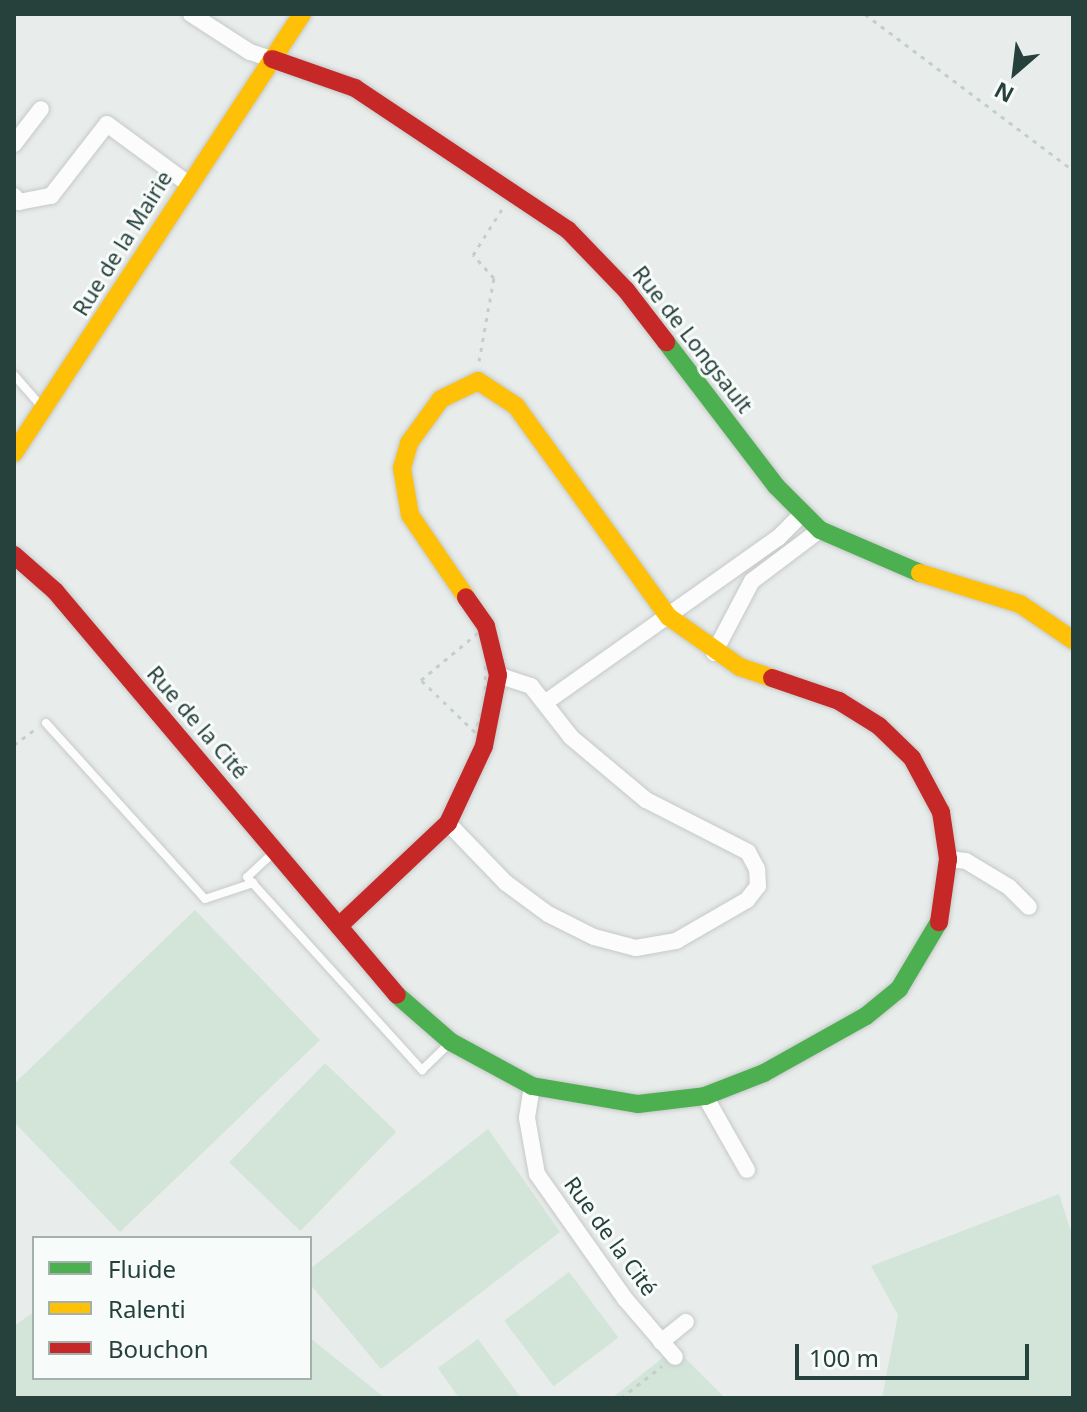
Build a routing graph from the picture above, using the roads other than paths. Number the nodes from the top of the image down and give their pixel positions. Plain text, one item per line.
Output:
1 (191, 14) edge
2 (302, 14) edge
3 (272, 59) junction
4 (41, 109) dead end
5 (14, 144) edge
6 (187, 183) junction
7 (16, 200) edge
8 (14, 375) edge
9 (44, 409) junction
10 (14, 453) edge
11 (801, 515) junction
12 (820, 530) junction
13 (14, 555) edge
14 (669, 617) junction
15 (1073, 640) edge
16 (714, 653) junction
17 (498, 675) junction
18 (546, 702) junction
19 (46, 723) road end
20 (448, 823) junction
21 (276, 850) junction
22 (948, 859) junction
23 (253, 883) junction
24 (1029, 907) dead end
25 (339, 926) junction
26 (451, 1042) junction
27 (532, 1086) junction
28 (705, 1096) junction
29 (747, 1170) dead end
30 (686, 1322) dead end
31 (661, 1342) junction
32 (675, 1357) road end

1 - 3 street
2 - 3 street, Rue de la Mairie
3 - 6 street, Rue de la Mairie
3 - 11 street, Rue de Longsault
4 - 5 street
6 - 7 street
6 - 9 street, Rue de la Mairie
8 - 9 lane
9 - 10 street, Rue de la Mairie
11 - 12 street, Rue de Longsault
11 - 14 street
12 - 15 street, Rue de Longsault
12 - 16 street
13 - 21 street, Rue de la Cité
14 - 16 street
14 - 17 street
14 - 18 street
16 - 22 street
17 - 18 street
17 - 20 street
18 - 20 street
19 - 23 lane
20 - 25 street
21 - 23 lane
21 - 25 street, Rue de la Cité
22 - 24 street
22 - 28 street, Rue de la Cité
23 - 26 lane
25 - 26 street, Rue de la Cité
26 - 27 street, Rue de la Cité
27 - 28 street, Rue de la Cité
27 - 31 street, Rue de la Cité
28 - 29 street
30 - 31 street
31 - 32 street, Rue de la Cité

